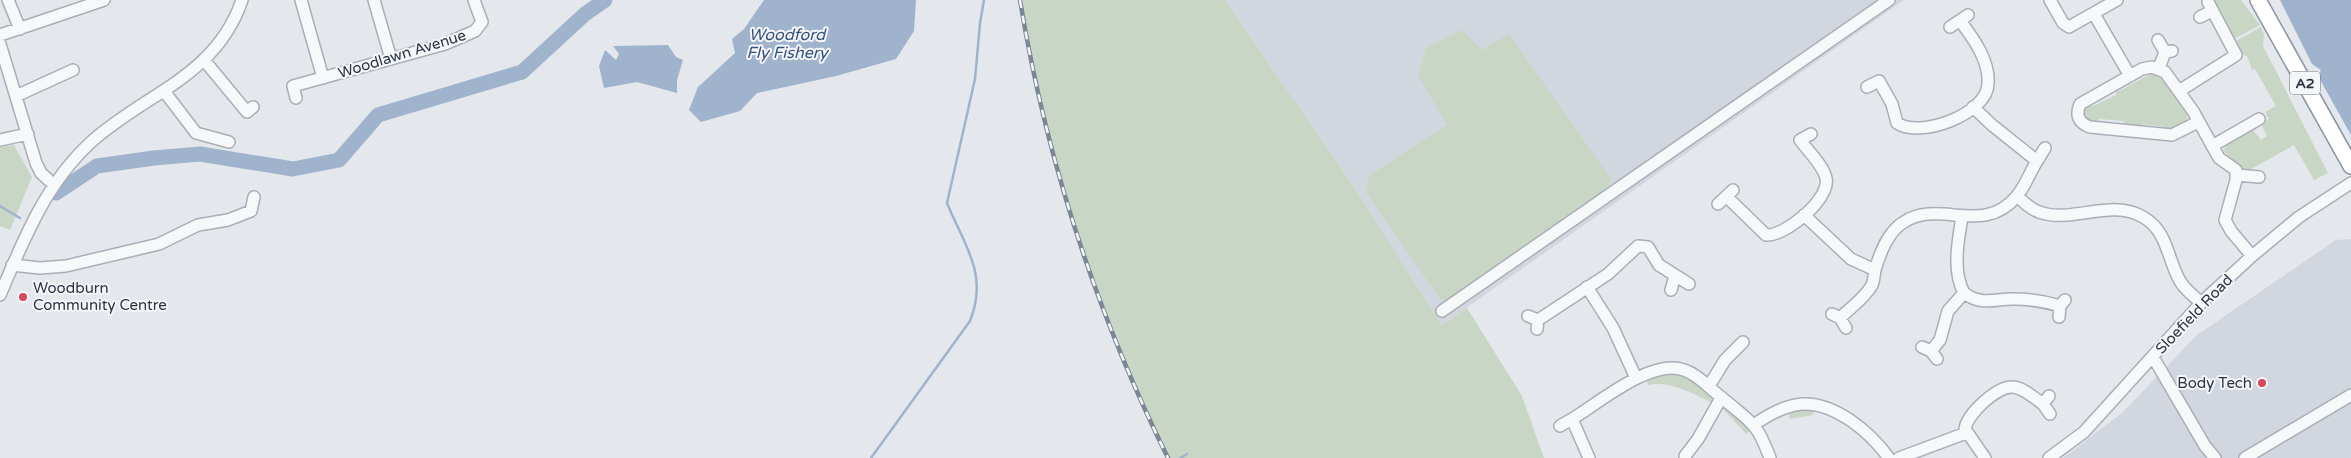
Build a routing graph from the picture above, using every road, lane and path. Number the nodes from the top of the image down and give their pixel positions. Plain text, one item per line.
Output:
1 (8, 0) edge
2 (104, 0) edge
3 (242, 0) edge
4 (300, 0) edge
5 (374, 0) edge
6 (474, 0) edge
7 (1889, 0) edge
8 (2050, 0) edge
9 (2116, 0) edge
10 (2258, 0) edge
11 (2094, 14) junction
12 (2200, 17) dead end
13 (1960, 21) dead end
14 (20, 29) junction
15 (0, 35) edge
16 (2158, 40) dead end
17 (0, 44) edge
18 (391, 59) junction
19 (204, 60) junction
20 (2160, 68) junction
21 (73, 70) dead end
22 (2130, 76) junction
23 (323, 78) junction
24 (1867, 87) dead end
25 (164, 91) junction
26 (2179, 91) junction
27 (16, 96) junction
28 (296, 98) dead end
29 (253, 107) dead end
30 (1974, 107) junction
31 (2259, 119) dead end
32 (2198, 122) junction
33 (28, 134) junction
34 (1811, 134) dead end
35 (0, 140) edge
36 (230, 142) dead end
37 (2212, 146) junction
38 (2045, 148) dead end
39 (2037, 160) junction
40 (2351, 166) edge
41 (2237, 176) junction
42 (2259, 177) dead end
43 (54, 184) junction
44 (2351, 184) edge
45 (2017, 196) junction
46 (254, 197) dead end
47 (1726, 197) dead end
48 (1804, 216) junction
49 (1962, 217) junction
50 (2252, 256) junction
51 (12, 265) junction
52 (1875, 270) junction
53 (1675, 276) junction
54 (1689, 284) dead end
55 (1587, 287) junction
56 (1671, 290) dead end
57 (1964, 293) junction
58 (0, 295) edge
59 (2202, 303) junction
60 (2061, 308) dead end
61 (1442, 311) dead end
62 (1839, 320) dead end
63 (1535, 322) dead end
64 (1743, 342) dead end
65 (1930, 352) dead end
66 (2153, 357) junction
67 (1636, 378) junction
68 (1709, 386) junction
69 (2351, 395) edge
70 (1721, 398) junction
71 (2047, 405) dead end
72 (1572, 419) junction
73 (1755, 424) junction
74 (1560, 426) dead end
75 (1966, 433) junction
76 (1683, 456) edge
77 (1589, 458) edge
78 (1770, 458) edge
79 (1889, 458) edge
80 (1899, 458) edge
81 (1985, 458) edge
82 (2049, 458) edge
83 (2216, 458) edge
84 (2245, 458) edge

1 - 14 street
2 - 14 street
3 - 19 street
4 - 23 street, Woodlawn Avenue
5 - 18 street
6 - 18 street, Woodlawn Avenue
7 - 61 street
8 - 11 street
9 - 11 street
10 - 40 highway, A2
11 - 22 street
12 - 26 street
13 - 30 street
14 - 15 street
16 - 20 street
17 - 27 street
18 - 23 street, Woodlawn Avenue
19 - 25 street
19 - 29 street
20 - 22 street
20 - 26 street
21 - 27 street
22 - 32 street
23 - 28 street, Woodlawn Avenue
24 - 30 street
25 - 36 street
25 - 43 street
26 - 32 street
27 - 33 street
30 - 39 street
31 - 37 street
32 - 37 street
33 - 35 street
33 - 43 street
34 - 48 street
37 - 41 street
38 - 39 street
39 - 45 street
41 - 42 street
41 - 50 street
43 - 51 street
44 - 50 street, Sloefield Road
45 - 49 street
45 - 59 street
46 - 51 street
47 - 48 street
48 - 52 street
49 - 52 street
49 - 57 street
50 - 59 street, Sloefield Road
51 - 58 street
52 - 62 street
53 - 54 street
53 - 55 street
53 - 56 street
55 - 63 street
55 - 67 street
57 - 60 street
57 - 65 street
59 - 66 street, Sloefield Road
64 - 68 street
66 - 82 street, Sloefield Road
66 - 83 street
67 - 68 street
67 - 72 street
68 - 70 street
69 - 84 street
70 - 73 street
70 - 76 street
71 - 75 street
72 - 74 street
72 - 77 street
73 - 78 street
73 - 79 street
75 - 80 street
75 - 81 street

